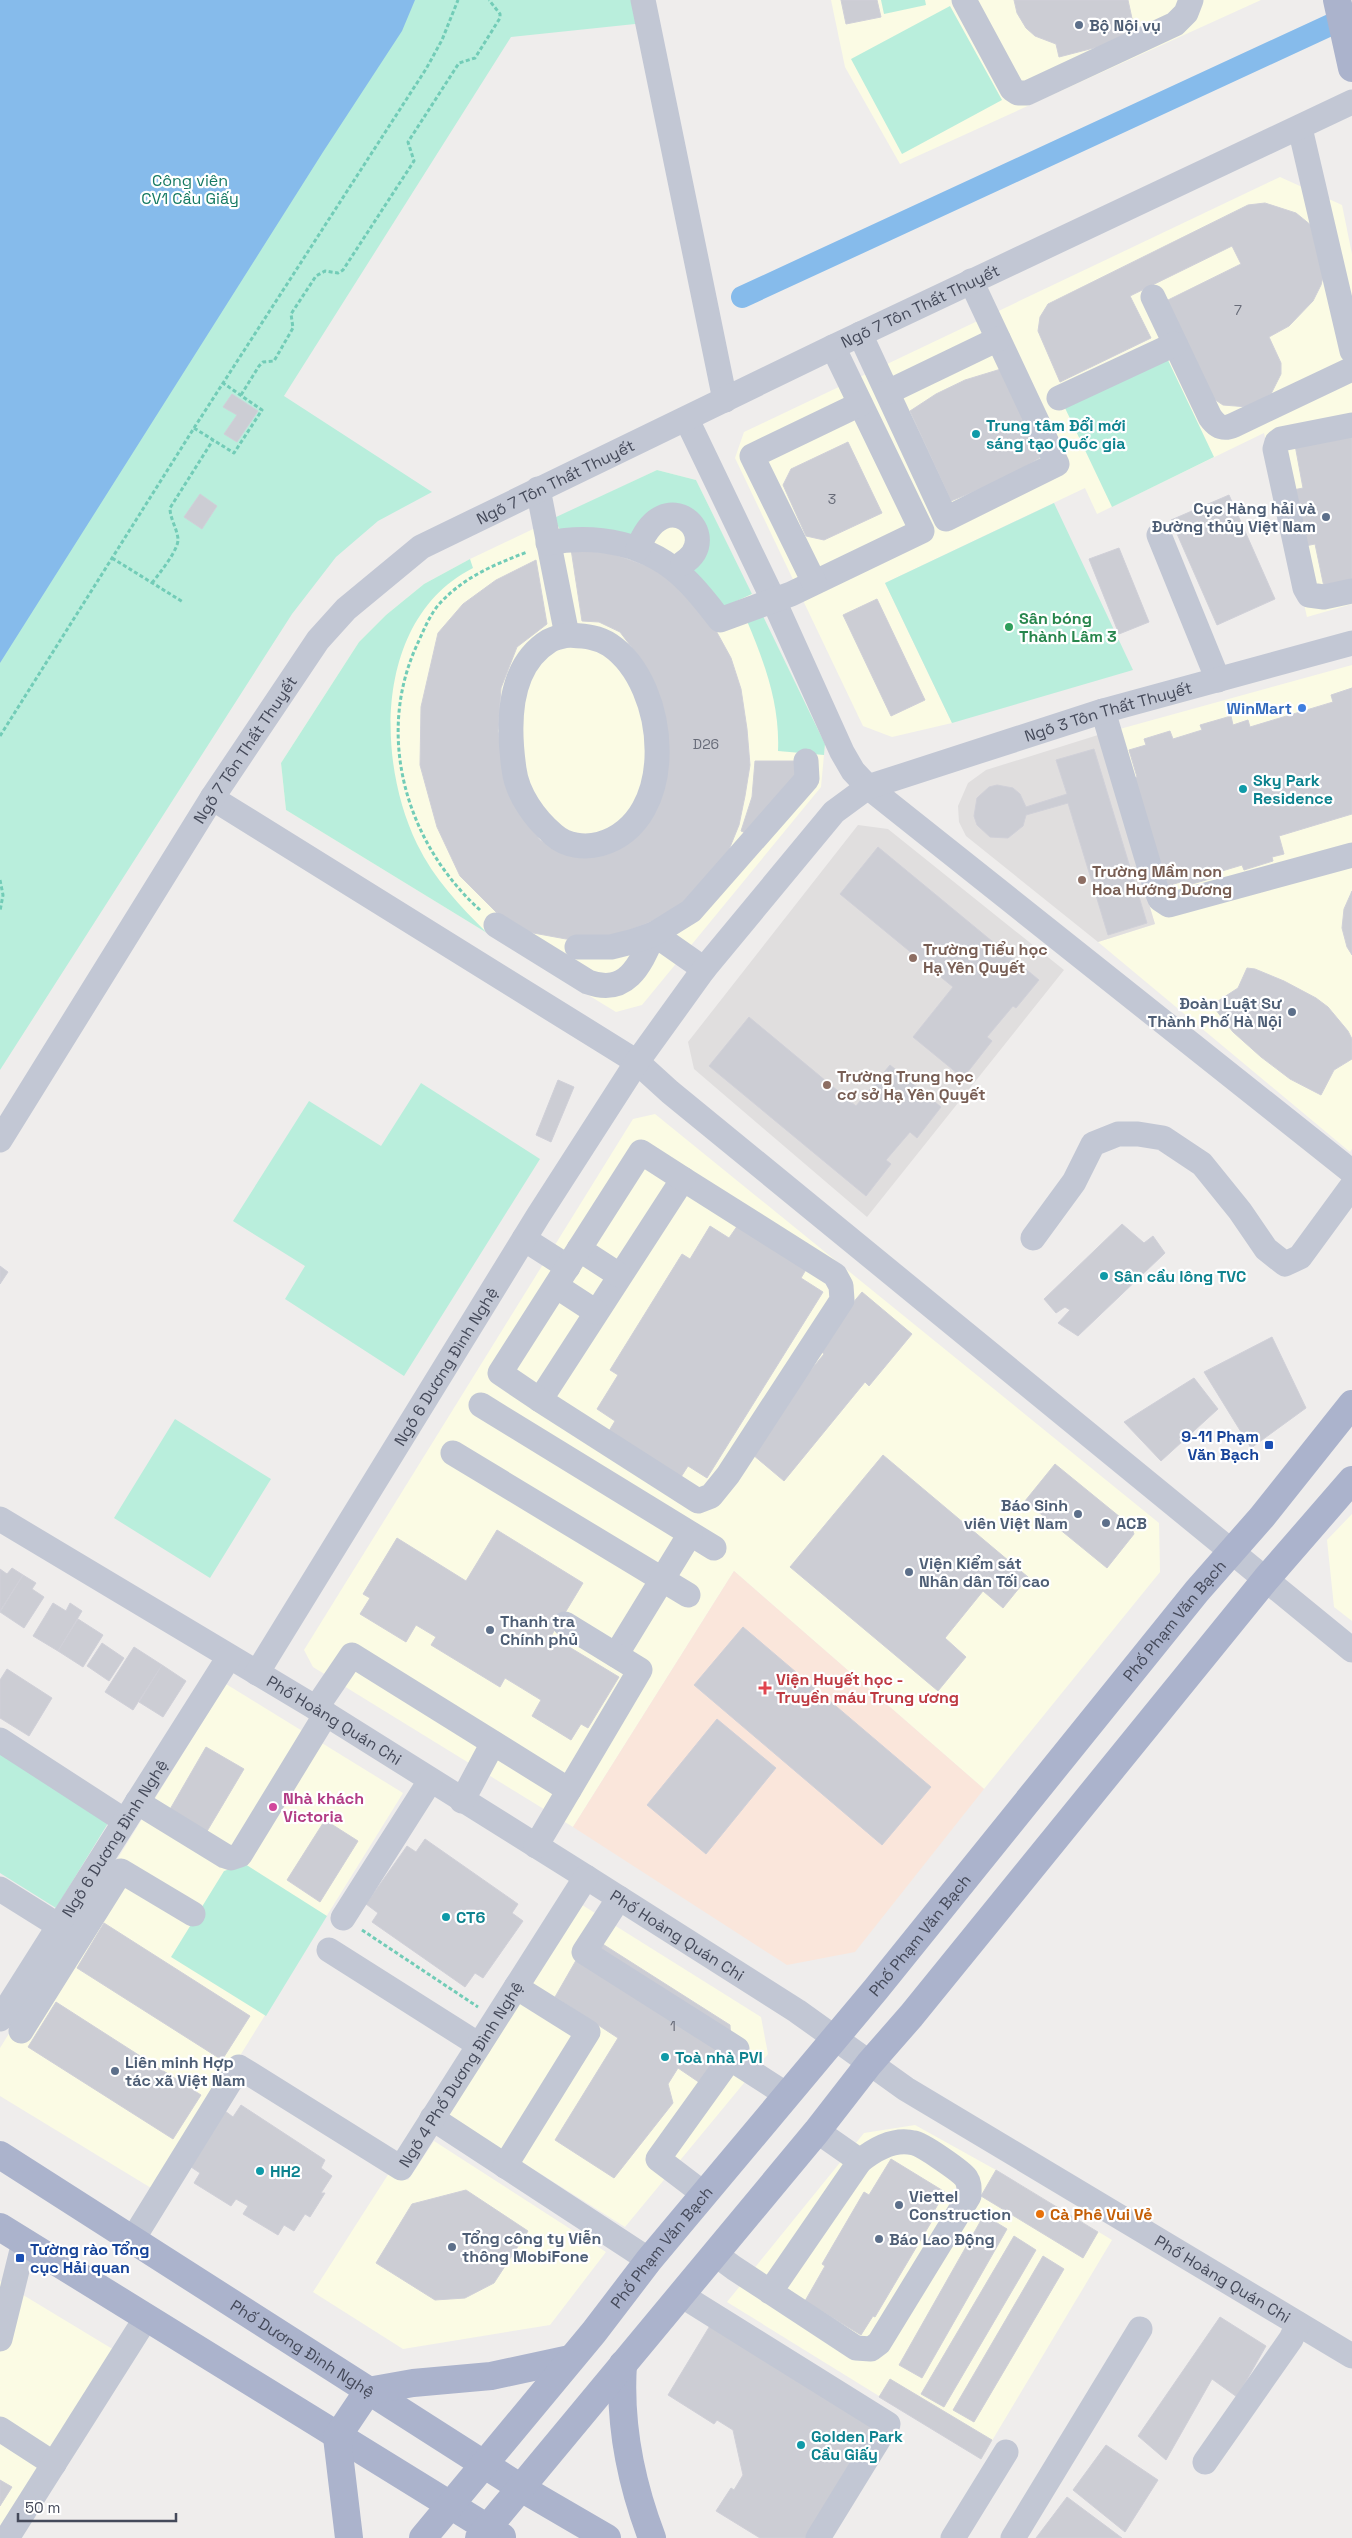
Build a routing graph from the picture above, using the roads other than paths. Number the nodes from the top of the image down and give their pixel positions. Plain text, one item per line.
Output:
1 (643, 0) edge
2 (964, 0) edge
3 (1191, 0) edge
4 (1337, 0) edge
5 (1351, 64) edge
6 (1352, 102) edge
7 (1300, 128) junction
8 (971, 282) junction
9 (1154, 297) dead end
10 (860, 334) junction
11 (998, 339) junction
12 (1175, 344) junction
13 (833, 347) junction
14 (1352, 352) edge
15 (1352, 369) edge
16 (888, 392) junction
17 (1060, 398) dead end
18 (725, 400) junction
19 (860, 404) junction
20 (686, 420) junction
21 (1352, 425) edge
22 (538, 489) junction
23 (1159, 535) dead end
24 (548, 543) junction
25 (638, 549) junction
26 (683, 564) dead end
27 (814, 582) junction
28 (1352, 591) edge
29 (765, 602) junction
30 (567, 635) junction
31 (1352, 642) edge
32 (1218, 680) junction
33 (1103, 711) junction
34 (806, 761) dead end
35 (868, 787) junction
36 (212, 798) junction
37 (1352, 855) edge
38 (488, 918) road end
39 (654, 934) junction
40 (577, 947) dead end
41 (704, 969) junction
42 (637, 1062) junction
43 (0, 1140) edge
44 (1352, 1172) edge
45 (683, 1179) junction
46 (1352, 1186) edge
47 (1033, 1238) dead end
48 (524, 1239) junction
49 (568, 1267) junction
50 (619, 1275) junction
51 (596, 1312) junction
52 (540, 1400) junction
53 (1352, 1404) edge
54 (481, 1405) dead end
55 (453, 1453) dead end
56 (1352, 1480) edge
57 (0, 1520) edge
58 (690, 1534) junction
59 (714, 1548) dead end
60 (1232, 1551) junction
61 (1266, 1579) junction
62 (662, 1580) junction
63 (688, 1595) dead end
64 (565, 1624) dead end
65 (1352, 1650) edge
66 (616, 1656) junction
67 (228, 1657) junction
68 (256, 1673) junction
69 (321, 1711) junction
70 (0, 1740) edge
71 (493, 1743) junction
72 (430, 1781) junction
73 (569, 1790) junction
74 (462, 1801) junction
75 (131, 1811) junction
76 (536, 1846) junction
77 (586, 1877) junction
78 (0, 1890) edge
79 (619, 1898) junction
80 (193, 1914) dead end
81 (343, 1918) road end
82 (59, 1926) junction
83 (329, 1950) dead end
84 (516, 1987) junction
85 (11, 2025) edge
86 (833, 2037) junction
87 (479, 2045) junction
88 (731, 2059) junction
89 (869, 2064) junction
90 (787, 2095) junction
91 (432, 2118) junction
92 (818, 2131) junction
93 (0, 2155) edge
94 (860, 2161) junction
95 (505, 2166) junction
96 (704, 2194) junction
97 (0, 2227) edge
98 (133, 2239) junction
99 (24, 2242) junction
100 (715, 2254) junction
101 (649, 2260) junction
102 (770, 2292) junction
103 (681, 2295) junction
104 (146, 2318) junction
105 (1298, 2324) junction
106 (1140, 2329) dead end
107 (0, 2339) edge
108 (577, 2352) junction
109 (1352, 2356) edge
110 (620, 2369) junction
111 (368, 2390) junction
112 (0, 2429) edge
113 (337, 2437) junction
114 (1006, 2452) dead end
115 (1205, 2462) dead end
116 (54, 2464) junction
117 (485, 2464) junction
118 (521, 2488) junction
119 (449, 2506) junction
120 (490, 2535) edge
121 (7, 2538) edge
122 (349, 2538) edge
123 (423, 2538) edge
124 (607, 2538) edge
125 (652, 2538) edge
126 (818, 2538) edge
127 (952, 2538) edge
128 (1013, 2538) edge

1 - 18 street
2 - 3 street
4 - 5 main road
6 - 7 street, Ngõ 7 Tôn Thất Thuyết
7 - 8 street, Ngõ 7 Tôn Thất Thuyết
7 - 14 street
8 - 10 street, Ngõ 7 Tôn Thất Thuyết
8 - 11 street
9 - 12 street
10 - 13 street, Ngõ 7 Tôn Thất Thuyết
10 - 16 street
11 - 16 street
11 - 16 street
12 - 15 street
12 - 17 street
13 - 18 street, Ngõ 7 Tôn Thất Thuyết
13 - 19 street
18 - 20 street, Ngõ 7 Tôn Thất Thuyết
19 - 27 street
19 - 27 street
20 - 22 street, Ngõ 7 Tôn Thất Thuyết
20 - 29 street
21 - 28 street
22 - 24 street
22 - 36 street, Ngõ 7 Tôn Thất Thuyết
23 - 32 street
24 - 25 street
24 - 30 street
25 - 26 street
25 - 29 street
27 - 29 street
29 - 35 street
30 - 30 street
31 - 32 street, Ngõ 3 Tôn Thất Thuyết
32 - 33 street, Ngõ 3 Tôn Thất Thuyết
33 - 35 street, Ngõ 3 Tôn Thất Thuyết
33 - 37 street
34 - 39 street
35 - 41 street, Ngõ 3 Tôn Thất Thuyết
35 - 44 street
36 - 42 street
36 - 43 street, Ngõ 7 Tôn Thất Thuyết
38 - 39 street
39 - 40 street
39 - 41 street
41 - 42 street, Ngõ 6 Dương Đình Nghệ
42 - 48 street, Ngõ 6 Dương Đình Nghệ
42 - 60 street
45 - 49 street
45 - 50 street
45 - 52 street
46 - 47 street
48 - 49 street
48 - 68 street, Ngõ 6 Dương Đình Nghệ
49 - 50 street
49 - 51 street
49 - 52 street
50 - 51 street
51 - 52 street
53 - 60 main road, Phố Phạm Văn Bạch
54 - 58 street
55 - 62 street
56 - 61 main road
57 - 67 street, Phố Hoàng Quán Chi
58 - 59 street
58 - 62 street
60 - 61 street
60 - 86 main road, Phố Phạm Văn Bạch
61 - 65 street
61 - 89 main road
62 - 63 street
62 - 66 street
64 - 66 street
66 - 73 street
67 - 68 street, Phố Hoàng Quán Chi
67 - 75 street, Ngõ 6 Dương Đình Nghệ
68 - 69 street, Phố Hoàng Quán Chi
69 - 71 street
69 - 72 street, Phố Hoàng Quán Chi
69 - 75 street
70 - 75 street
71 - 73 street
71 - 74 street
72 - 74 street, Phố Hoàng Quán Chi
72 - 81 street
73 - 76 street
74 - 76 street, Phố Hoàng Quán Chi
75 - 82 street, Ngõ 6 Dương Đình Nghệ
76 - 77 street, Phố Hoàng Quán Chi
77 - 79 street, Phố Hoàng Quán Chi
77 - 84 street, Ngõ 4 Phố Dương Đình Nghệ
78 - 82 street
79 - 86 street, Phố Hoàng Quán Chi
79 - 88 street
80 - 85 street
82 - 85 street, Ngõ 6 Dương Đình Nghệ
83 - 87 street
84 - 87 street, Ngõ 4 Phố Dương Đình Nghệ
84 - 95 street
86 - 89 street, Phố Hoàng Quán Chi
86 - 90 main road, Phố Phạm Văn Bạch
87 - 91 street, Ngõ 4 Phố Dương Đình Nghệ
88 - 90 street
88 - 96 street
89 - 92 main road
89 - 105 street, Phố Hoàng Quán Chi
90 - 96 main road, Phố Phạm Văn Bạch
91 - 95 street
91 - 98 street, Ngõ 4 Phố Dương Đình Nghệ
92 - 94 street
92 - 100 main road
93 - 98 main road, Phố Dương Đình Nghệ
94 - 102 street
94 - 102 street
95 - 101 street
96 - 101 main road, Phố Phạm Văn Bạch
97 - 99 main road
98 - 111 main road, Phố Dương Đình Nghệ
99 - 104 main road
99 - 107 street
100 - 102 street
100 - 103 main road
101 - 108 main road, Phố Phạm Văn Bạch
103 - 110 main road
103 - 126 street
104 - 113 main road
104 - 116 street
105 - 109 street, Phố Hoàng Quán Chi
105 - 115 street
106 - 128 street
108 - 110 main road
108 - 111 main road
108 - 117 main road, Phố Phạm Văn Bạch
110 - 118 main road
110 - 125 main road
111 - 113 main road
111 - 117 main road, Phố Dương Đình Nghệ
112 - 116 street
113 - 119 main road
113 - 122 main road
114 - 127 street
116 - 121 street
117 - 118 main road, Phố Dương Đình Nghệ
117 - 119 main road, Phố Phạm Văn Bạch
118 - 120 main road
118 - 124 main road, Phố Dương Đình Nghệ
119 - 120 main road
119 - 123 main road, Phố Phạm Văn Bạch

